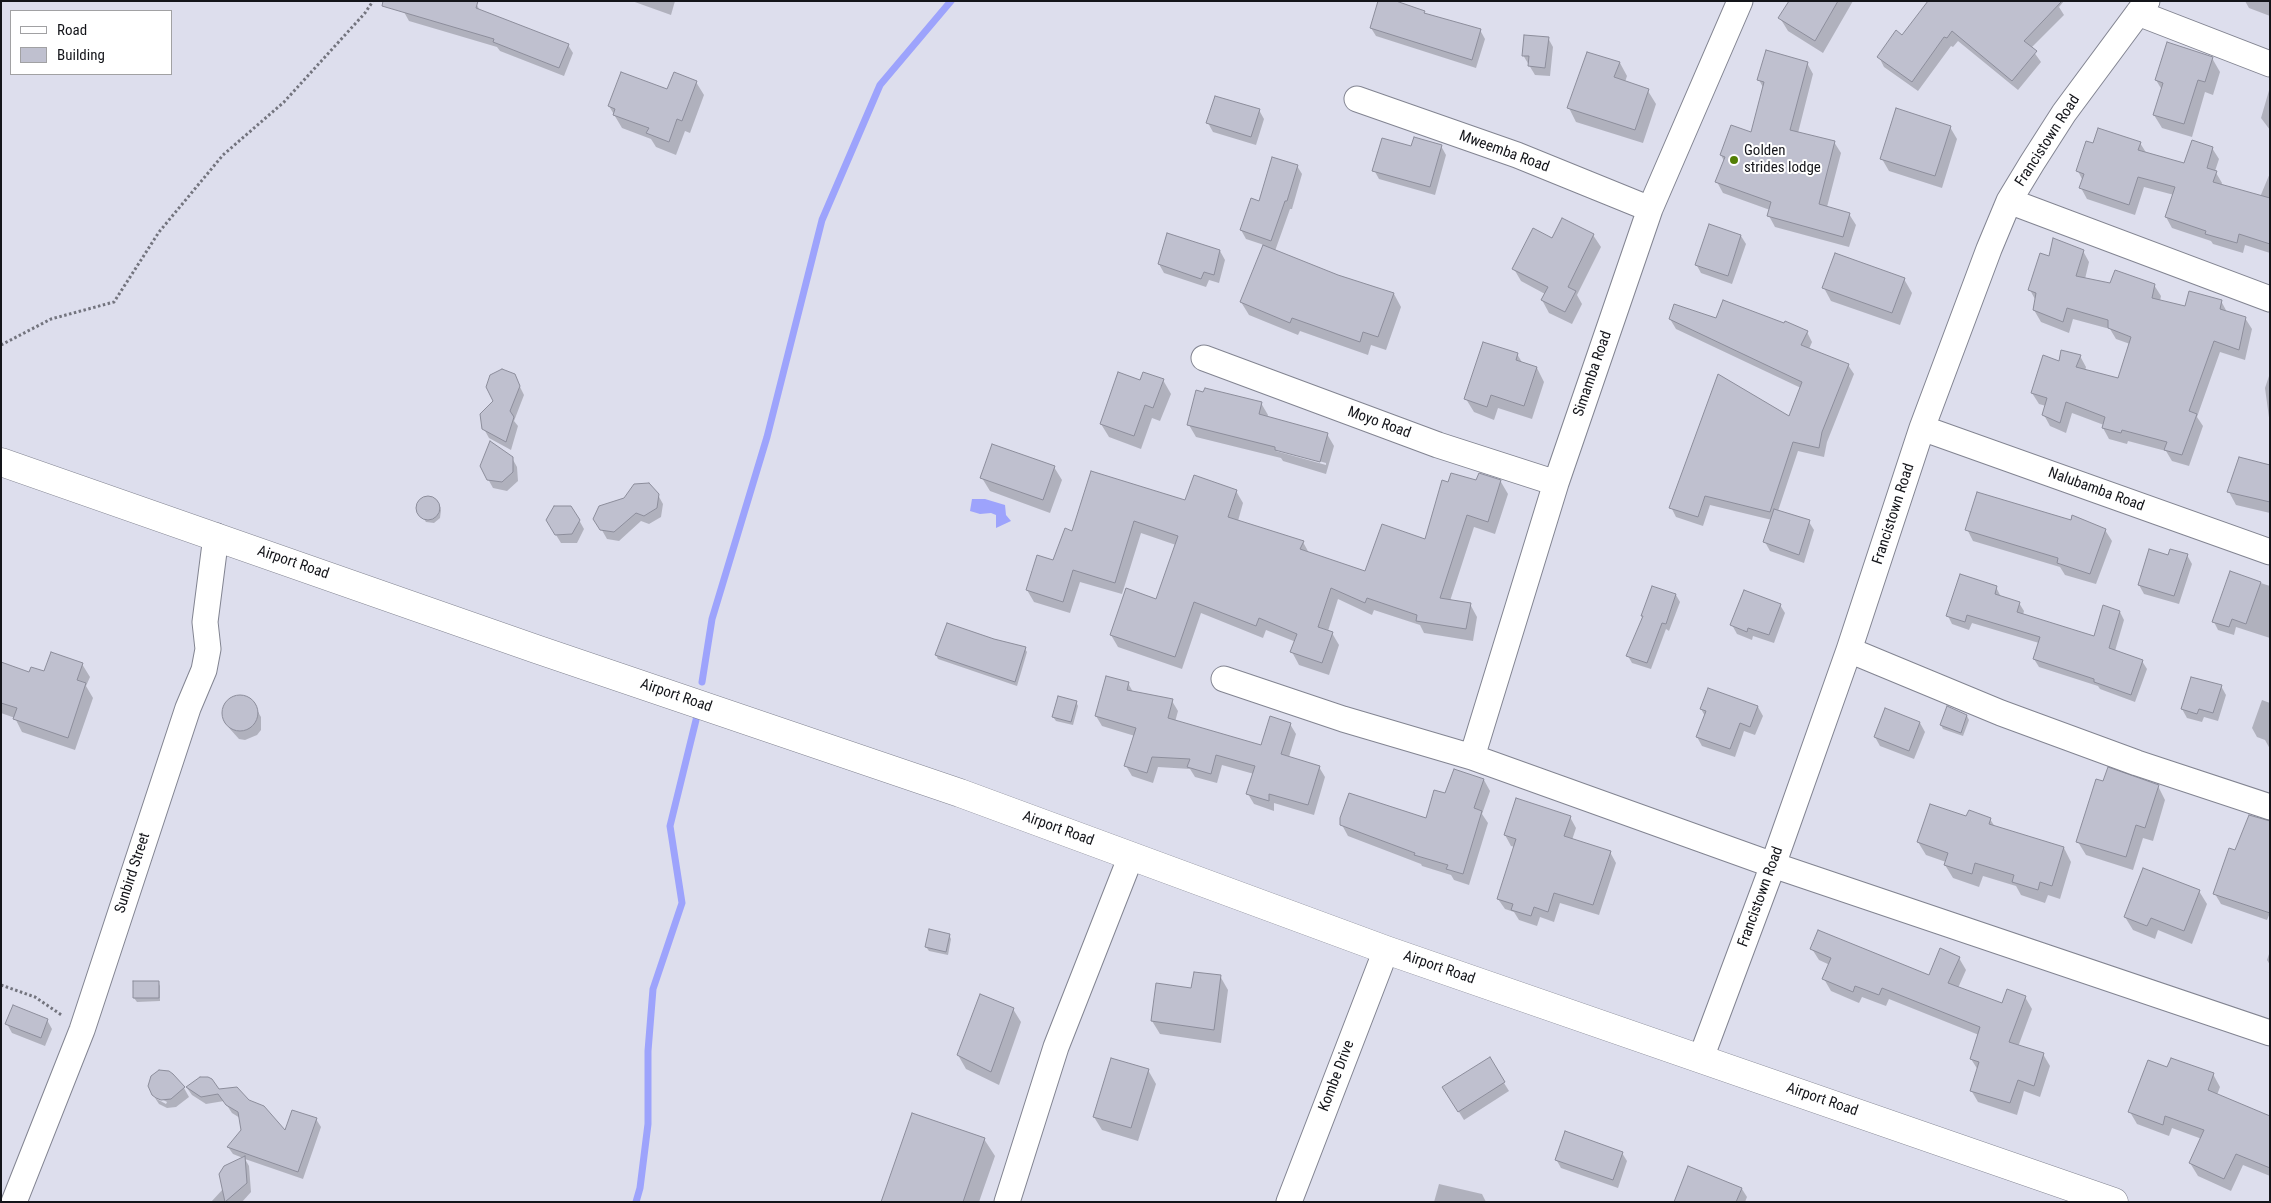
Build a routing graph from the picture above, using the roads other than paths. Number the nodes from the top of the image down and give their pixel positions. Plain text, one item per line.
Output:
1 (1740, 1) edge
2 (2143, 7) edge
3 (2270, 64) edge
4 (1357, 99) dead end
5 (2009, 200) junction
6 (1650, 209) junction
7 (2270, 299) edge
8 (1204, 358) dead end
9 (1922, 428) junction
10 (1, 462) edge
11 (1556, 483) junction
12 (216, 536) junction
13 (2270, 552) edge
14 (1849, 650) junction
15 (1224, 679) dead end
16 (1472, 757) junction
17 (2270, 807) edge
18 (1131, 856) junction
19 (1773, 865) junction
20 (1386, 950) junction
21 (2270, 1033) edge
22 (1701, 1058) junction
23 (14, 1202) edge
24 (1007, 1202) edge
25 (1289, 1202) edge
26 (2114, 1202) edge

1 - 6 street, Simamba Road
2 - 3 street
2 - 5 street, Francistown Road
4 - 6 street, Mweemba Road
5 - 7 street
5 - 9 street, Francistown Road
6 - 11 street, Simamba Road
8 - 11 street, Moyo Road
9 - 13 street, Nalubamba Road
9 - 14 street, Francistown Road
10 - 12 street, Airport Road
11 - 16 street, Simamba Road
12 - 18 street, Airport Road
12 - 23 street, Sunbird Street
14 - 17 street
14 - 19 street, Francistown Road
15 - 16 street
16 - 19 street
18 - 20 street, Airport Road
18 - 24 street
19 - 21 street
19 - 22 street, Francistown Road
20 - 22 street, Airport Road
20 - 25 street, Kombe Drive
22 - 26 street, Airport Road

